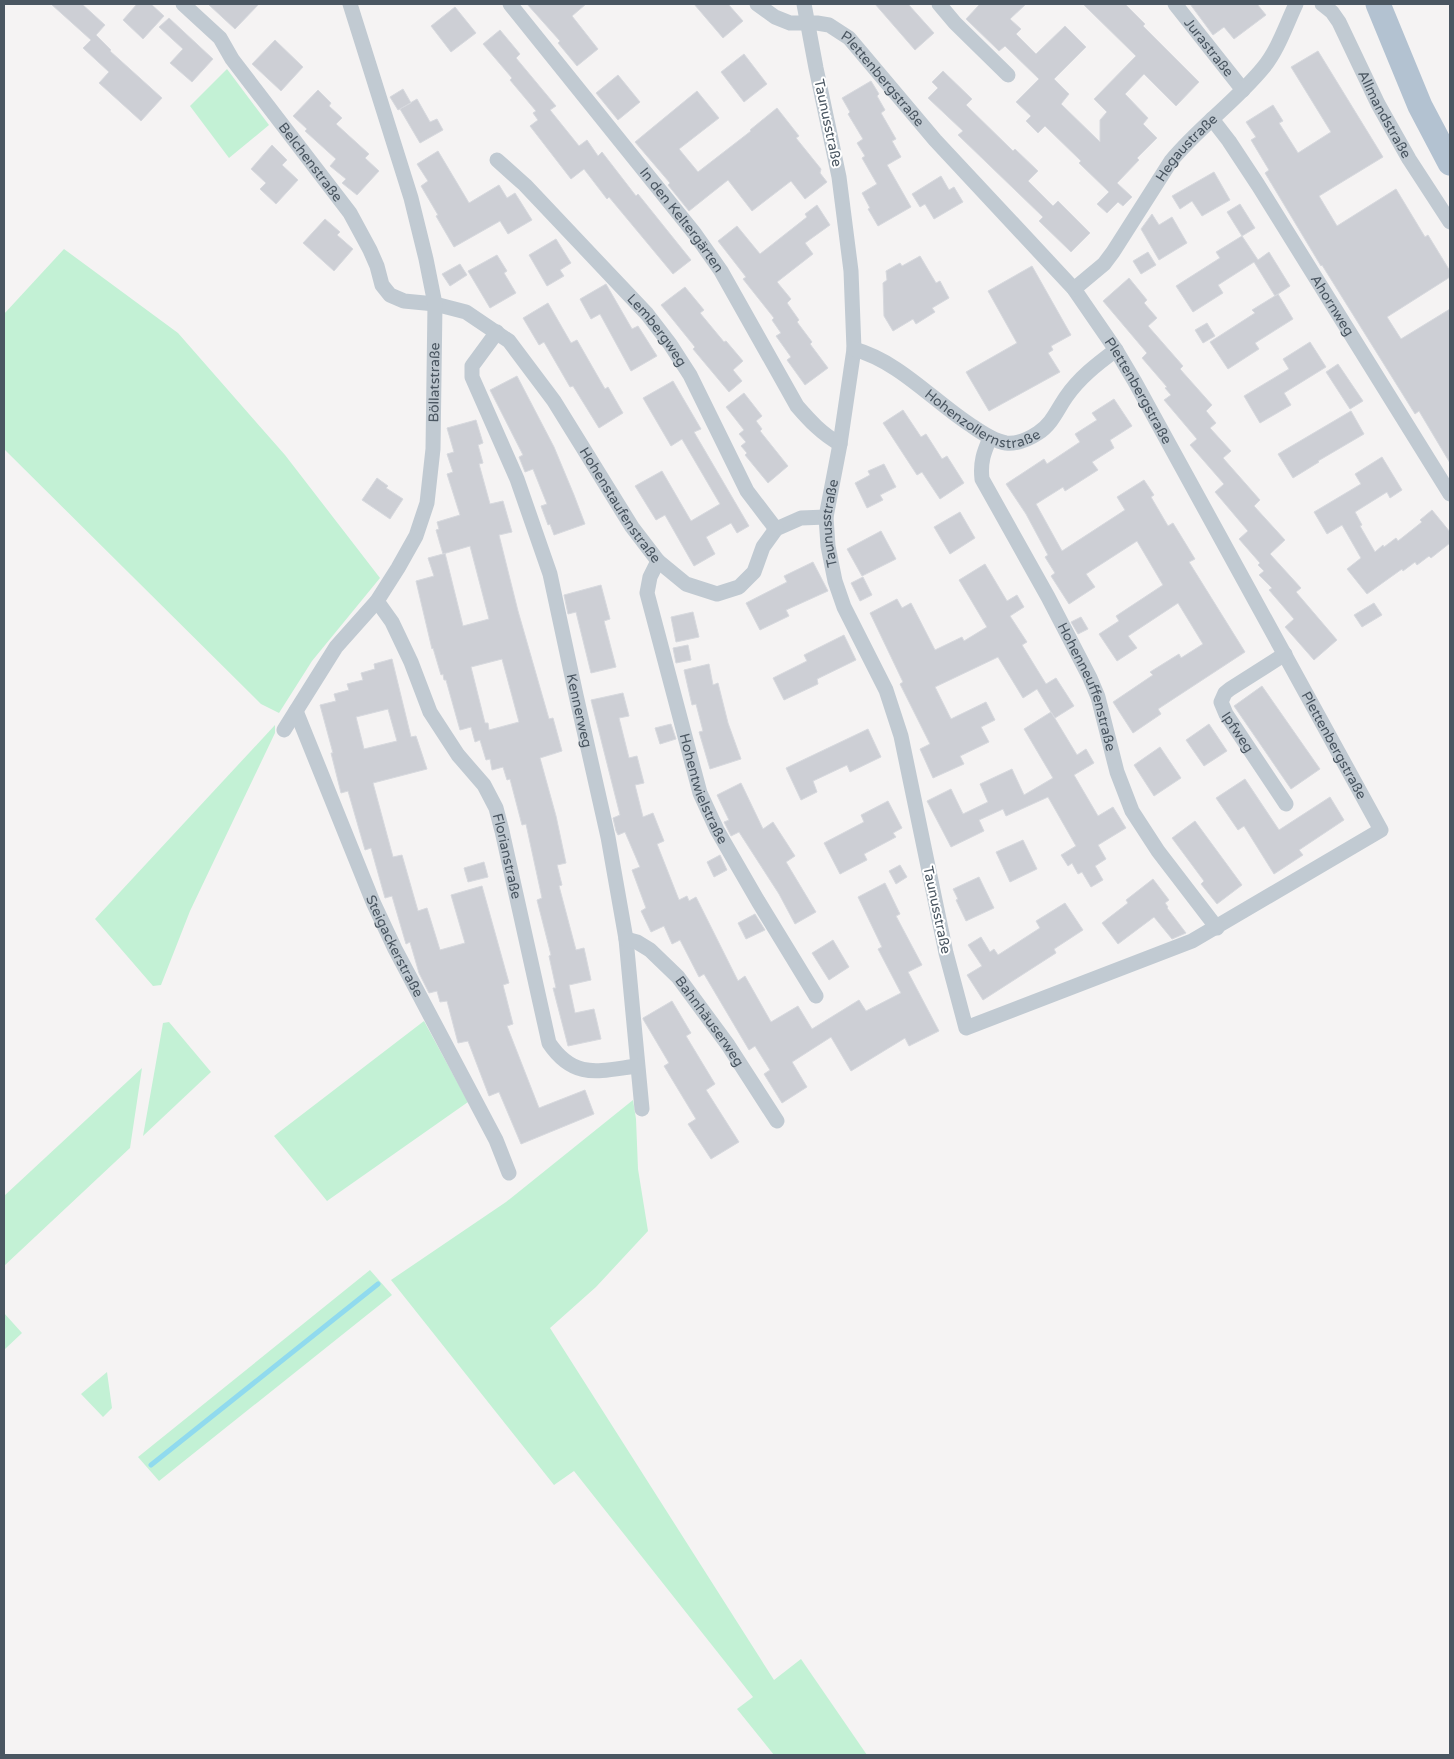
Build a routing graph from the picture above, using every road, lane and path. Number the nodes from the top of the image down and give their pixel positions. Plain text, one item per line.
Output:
1 (183, 4) edge
2 (350, 4) edge
3 (510, 4) edge
4 (757, 4) edge
5 (804, 4) edge
6 (939, 4) edge
7 (1175, 4) edge
8 (1296, 4) edge
9 (1322, 4) edge
10 (1378, 4) edge
11 (808, 23) junction
12 (1008, 75) dead end
13 (1243, 90) junction
14 (1212, 119) junction
15 (497, 160) dead end
16 (1450, 163) edge
17 (1450, 222) edge
18 (1074, 289) junction
19 (435, 304) junction
20 (497, 332) junction
21 (854, 350) junction
22 (1116, 350) junction
23 (990, 438) junction
24 (840, 444) junction
25 (1450, 494) edge
26 (826, 517) junction
27 (776, 529) junction
28 (658, 561) junction
29 (377, 601) junction
30 (1284, 654) junction
31 (296, 711) junction
32 (284, 730) dead end
33 (1286, 804) dead end
34 (1217, 928) junction
35 (626, 939) junction
36 (816, 996) dead end
37 (637, 1066) junction
38 (642, 1109) dead end
39 (777, 1121) dead end
40 (509, 1173) dead end

1 - 19 street, Belchenstraße
2 - 19 street, Böllatstraße
3 - 24 street, In den Keltergärten
4 - 11 street, Plettenbergstraße
5 - 11 street, Taunusstraße
6 - 12 street
7 - 13 street, Jurastraße
8 - 13 street, Hegaustraße
9 - 17 street, Allmandstraße
10 - 16 main road
11 - 18 street, Plettenbergstraße
11 - 21 street, Taunusstraße
13 - 14 street, Hegaustraße
14 - 18 street, Hegaustraße
14 - 25 street, Ahornweg
15 - 27 street, Lembergweg
18 - 22 street, Plettenbergstraße
19 - 20 street, Hohenstaufenstraße
19 - 29 street, Böllatstraße
20 - 28 street, Hohenstaufenstraße
20 - 35 street, Kennerweg
21 - 23 street, Hohenzollernstraße
21 - 24 street, Taunusstraße
22 - 23 street, Hohenzollernstraße
22 - 30 street, Plettenbergstraße
23 - 34 street, Hohenneuffenstraße
24 - 26 street, Taunusstraße
26 - 27 street
26 - 34 street, Taunusstraße
27 - 28 street, Hohenstaufenstraße
28 - 36 street, Hohentwielstraße
29 - 31 street, Böllatstraße
29 - 37 street, Florianstraße
30 - 33 street, Ipfweg
30 - 34 street, Plettenbergstraße
31 - 32 street, Böllatstraße
31 - 40 street, Steigackerstraße
35 - 37 street, Kennerweg
35 - 39 street, Bahnhäuserweg
37 - 38 street, Kennerweg

